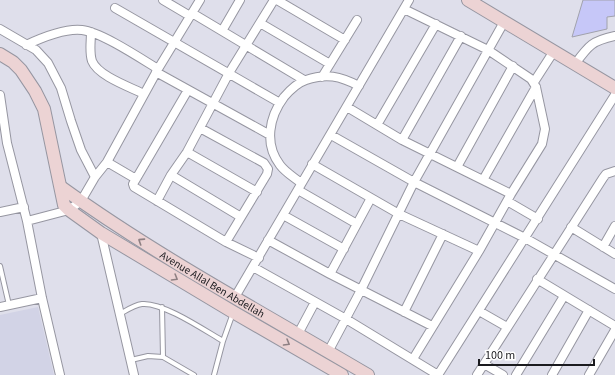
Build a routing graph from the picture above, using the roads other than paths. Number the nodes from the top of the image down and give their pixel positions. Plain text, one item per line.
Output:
1 (163, 0) edge
2 (200, 0) edge
3 (240, 0) edge
4 (274, 0) edge
5 (277, 0) edge
6 (409, 0) edge
7 (468, 0) edge
8 (115, 8) dead end
9 (404, 9) junction
10 (191, 15) junction
11 (357, 20) dead end
12 (504, 22) junction
13 (260, 23) junction
14 (436, 24) junction
15 (0, 29) edge
16 (222, 31) junction
17 (91, 32) junction
18 (461, 36) junction
19 (615, 36) edge
20 (345, 40) junction
21 (174, 42) junction
22 (26, 45) junction
23 (246, 46) junction
24 (488, 50) junction
25 (554, 51) junction
26 (0, 54) edge
27 (330, 64) junction
28 (575, 64) junction
29 (513, 66) junction
30 (157, 71) junction
31 (229, 73) junction
32 (322, 77) junction
33 (304, 80) junction
34 (535, 85) junction
35 (359, 86) junction
36 (615, 88) edge
37 (188, 90) junction
38 (144, 94) junction
39 (0, 95) edge
40 (615, 95) edge
41 (212, 103) junction
42 (280, 103) junction
43 (347, 107) junction
44 (377, 125) junction
45 (200, 128) junction
46 (331, 135) junction
47 (270, 136) junction
48 (402, 140) junction
49 (187, 152) junction
50 (430, 154) junction
51 (107, 162) junction
52 (312, 164) junction
53 (457, 167) junction
54 (615, 171) edge
55 (171, 175) junction
56 (95, 177) junction
57 (136, 179) junction
58 (483, 180) junction
59 (414, 182) junction
60 (300, 186) junction
61 (61, 187) junction
62 (256, 192) junction
63 (371, 198) junction
64 (509, 198) junction
65 (81, 201) junction
66 (157, 201) junction
67 (24, 207) junction
68 (69, 210) junction
69 (0, 212) edge
70 (399, 214) junction
71 (283, 215) junction
72 (241, 217) junction
73 (538, 219) junction
74 (27, 221) junction
75 (496, 223) junction
76 (357, 224) junction
77 (615, 226) edge
78 (571, 228) junction
79 (100, 233) junction
80 (443, 234) junction
81 (526, 238) junction
82 (268, 240) junction
83 (226, 242) junction
84 (603, 247) junction
85 (344, 249) junction
86 (479, 251) junction
87 (615, 254) edge
88 (553, 255) junction
89 (259, 258) junction
90 (0, 266) edge
91 (253, 267) junction
92 (330, 274) junction
93 (538, 279) junction
94 (614, 286) edge
95 (361, 290) junction
96 (564, 296) junction
97 (235, 297) junction
98 (42, 298) junction
99 (315, 302) junction
100 (9, 305) junction
101 (0, 307) edge
102 (162, 307) junction
103 (589, 310) junction
104 (479, 311) junction
105 (233, 312) junction
106 (404, 312) junction
107 (120, 314) junction
108 (346, 319) junction
109 (432, 326) junction
110 (615, 326) edge
111 (507, 327) junction
112 (615, 330) edge
113 (298, 334) junction
114 (223, 341) junction
115 (328, 352) junction
116 (163, 357) junction
117 (413, 359) junction
118 (131, 360) junction
119 (484, 364) junction
120 (60, 375) edge
121 (134, 375) edge
122 (194, 375) edge
123 (214, 375) edge
124 (342, 375) edge
125 (368, 375) edge
126 (438, 375) edge
127 (477, 375) edge
128 (503, 375) edge
129 (516, 375) edge
130 (552, 375) edge
131 (589, 375) edge

1 - 10 street
2 - 10 street
3 - 16 street
4 - 13 street
5 - 20 street
6 - 9 street
7 - 12 street
8 - 21 street
9 - 14 street
9 - 35 street
10 - 16 street
10 - 21 street
11 - 20 street
12 - 24 street
12 - 25 street
13 - 23 street
13 - 27 street
14 - 18 street
14 - 44 street
15 - 22 street
16 - 23 street
17 - 22 street
17 - 30 street
17 - 38 street
18 - 24 street
18 - 48 street
19 - 28 street
20 - 27 street
21 - 30 street
21 - 31 street
22 - 56 street
23 - 31 street
23 - 33 street
24 - 29 street
24 - 50 street
25 - 28 street
25 - 34 street
26 - 61 street
27 - 32 street
28 - 36 street
29 - 34 street
29 - 53 street
30 - 37 street
30 - 38 street
31 - 41 street
31 - 42 street
32 - 33 street
32 - 35 street
33 - 42 street
34 - 58 street
34 - 64 street
35 - 43 street
37 - 41 street
37 - 57 street
38 - 51 street
39 - 67 street
40 - 73 street
41 - 45 street
41 - 47 street
42 - 47 street
43 - 44 street
43 - 46 street
44 - 48 street
45 - 49 street
45 - 62 street
46 - 52 street
46 - 59 street
47 - 60 street
48 - 50 street
49 - 55 street
49 - 62 street
50 - 53 street
50 - 59 street
51 - 56 street
51 - 57 street
52 - 60 street
52 - 63 street
53 - 58 street
54 - 78 street
55 - 66 street
55 - 72 street
56 - 65 street
57 - 66 street
58 - 64 street
59 - 70 street
59 - 75 street
60 - 71 street
60 - 76 street
61 - 65 street, Avenue Allal Ben Abdellah
61 - 68 street
62 - 72 street
63 - 70 street
63 - 76 street
64 - 73 street
64 - 75 street
65 - 68 street
97 -> 65 street, Avenue Allal Ben Abdellah
66 - 83 street
67 - 69 street
67 - 74 street
68 - 74 street
68 - 79 street, Avenue Allal Ben Abdellah
70 - 80 street
70 - 95 street
71 - 82 street
71 - 85 street
72 - 83 street
73 - 81 street
74 - 98 street
75 - 81 street
75 - 86 street
76 - 85 street
77 - 84 street
78 - 84 street
78 - 88 street
79 -> 105 street, Avenue Allal Ben Abdellah
79 - 107 street
80 - 86 street
80 - 106 street
81 - 88 street
81 - 104 street
82 - 89 street
82 - 92 street
83 - 89 street
84 - 87 street
85 - 92 street
86 - 109 street
88 - 93 street
88 - 94 street
89 - 91 street
90 - 100 lane
91 - 97 street
91 - 99 street
92 - 95 street
93 - 96 street
93 - 111 street
95 - 106 street
95 - 108 street
96 - 103 street
96 - 129 street
97 - 113 street, Avenue Allal Ben Abdellah
98 - 100 street
98 - 120 street
99 - 108 street
99 - 113 street
100 - 101 street
102 - 107 lane
102 - 114 lane
102 - 116 lane
103 - 110 street
103 - 130 street
104 - 111 street
104 - 126 street
105 - 114 lane
105 -> 124 street, Avenue Allal Ben Abdellah
106 - 109 street
107 - 118 street
108 - 115 street
108 - 117 street
109 - 117 street
111 - 119 street
112 - 131 street
113 - 115 street, Avenue Allal Ben Abdellah
114 - 123 lane
115 - 125 street, Avenue Allal Ben Abdellah
116 - 118 lane
116 - 122 lane
117 - 126 street
118 - 121 street
119 - 127 street
119 - 128 street

